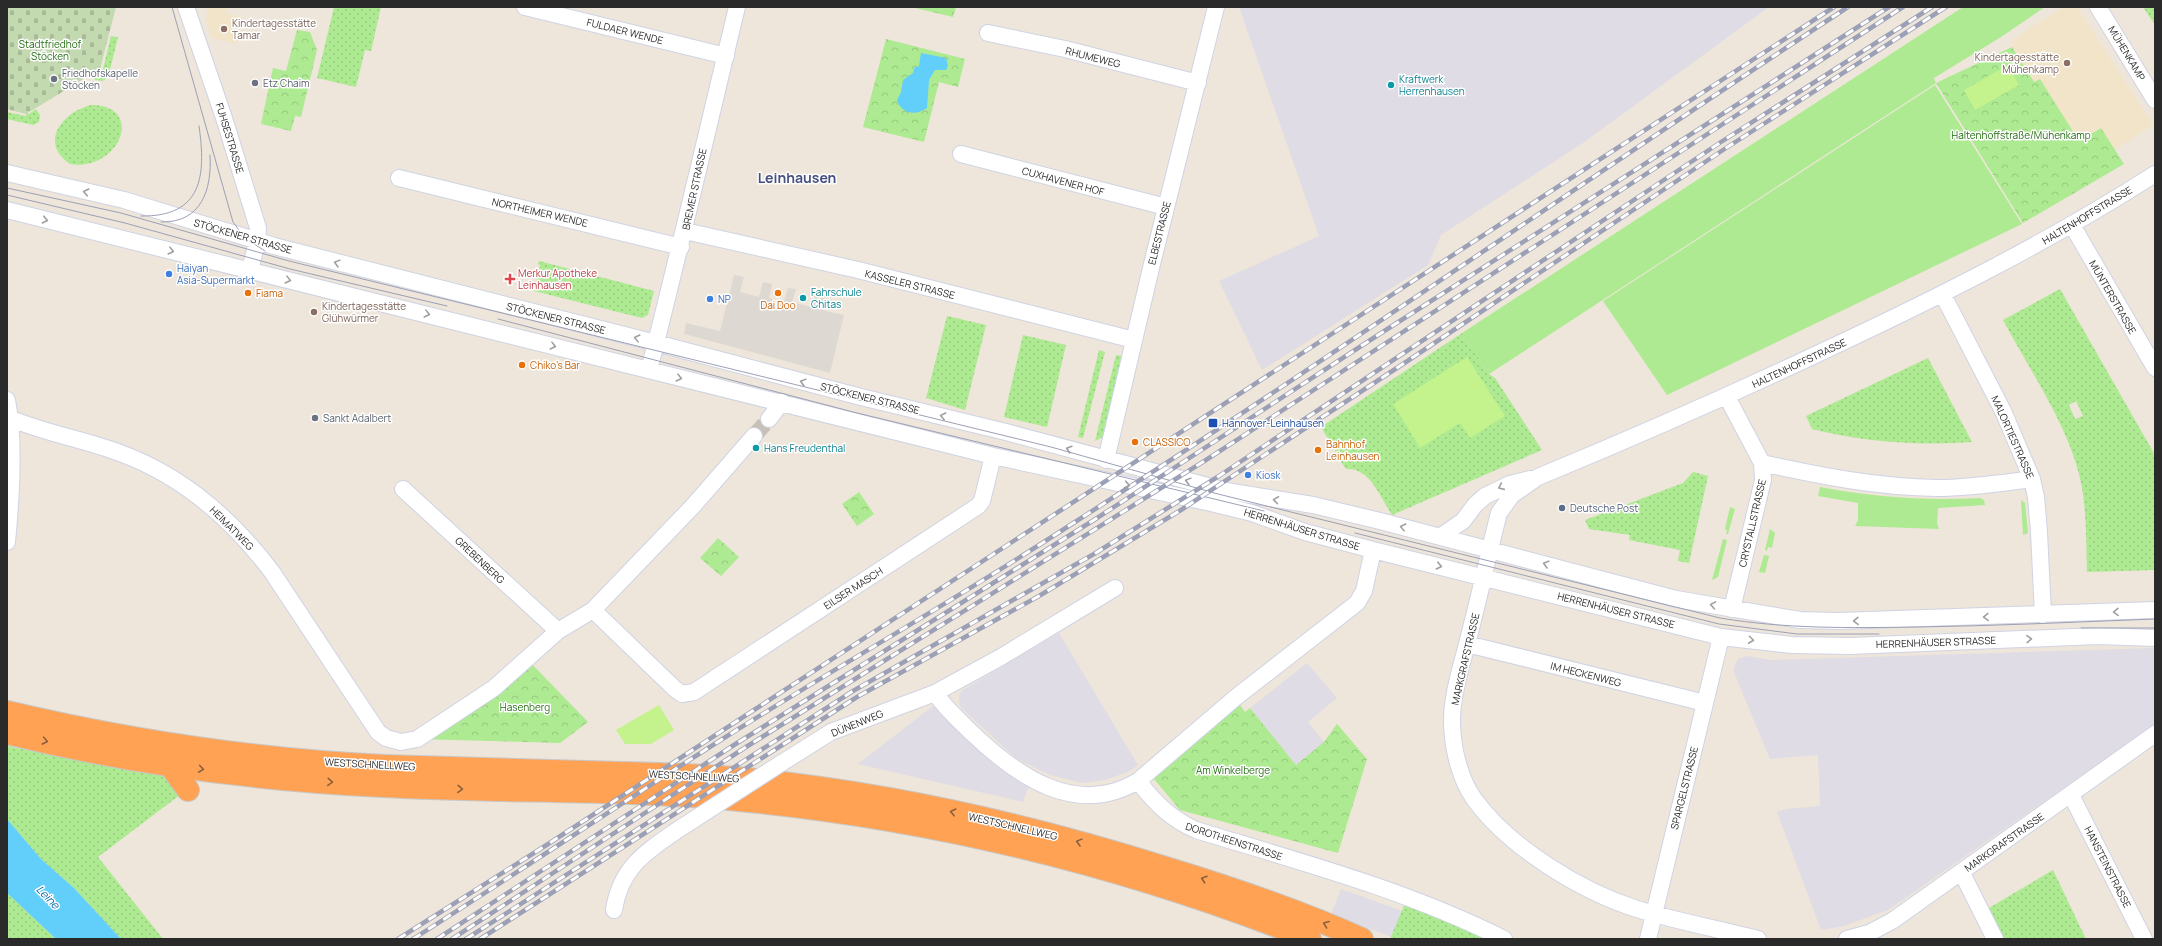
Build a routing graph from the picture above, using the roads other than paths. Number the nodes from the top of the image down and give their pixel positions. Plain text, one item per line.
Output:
1 (186, 7) edge
2 (525, 7) edge
3 (738, 7) edge
4 (1216, 7) edge
5 (2098, 7) edge
6 (988, 33) dead end
7 (726, 56) junction
8 (1198, 83) junction
9 (2155, 100) edge
10 (961, 154) dead end
11 (7, 174) edge
12 (2155, 174) edge
13 (399, 178) dead end
14 (1166, 206) junction
15 (7, 210) edge
16 (2072, 225) junction
17 (685, 231) junction
18 (257, 242) junction
19 (681, 247) junction
20 (250, 270) junction
21 (1943, 295) junction
22 (1134, 340) junction
23 (656, 343) junction
24 (2155, 368) edge
25 (649, 370) junction
26 (1727, 397) junction
27 (7, 400) edge
28 (782, 402) junction
29 (9, 417) edge
30 (769, 419) tunnel mouth
31 (754, 436) tunnel mouth
32 (993, 456) junction
33 (1106, 460) junction
34 (1762, 463) junction
35 (1538, 477) junction
36 (2032, 479) junction
37 (403, 489) dead end
38 (1441, 536) junction
39 (7, 542) edge
40 (1373, 550) junction
41 (1490, 550) junction
42 (1483, 577) junction
43 (1115, 588) dead end
44 (1732, 609) junction
45 (593, 610) junction
46 (2155, 610) edge
47 (2043, 615) junction
48 (558, 631) junction
49 (1721, 637) junction
50 (2155, 638) edge
51 (1467, 644) junction
52 (935, 693) junction
53 (1705, 703) junction
54 (7, 712) edge
55 (7, 733) edge
56 (2155, 734) edge
57 (169, 764) junction
58 (1138, 781) junction
59 (188, 790) dead end
60 (2071, 795) junction
61 (1962, 873) junction
62 (614, 910) dead end
63 (1654, 913) junction
64 (1310, 939) edge
65 (1362, 939) edge
66 (1504, 939) edge
67 (1648, 939) edge
68 (1758, 939) edge
69 (1847, 939) edge
70 (1995, 939) edge
71 (2144, 939) edge

1 - 18 street, FUHSESTRASSE
2 - 7 street, FULDAER WENDE
3 - 7 street, BREMER STRASSE
4 - 8 street, ELBESTRASSE
5 - 9 street, MÜHENKAMP
6 - 8 street, RHUMEWEG
7 - 17 street, BREMER STRASSE
8 - 14 street, ELBESTRASSE
10 - 14 street, CUXHAVENER HOF
18 -> 11 street, STÖCKENER STRASSE
12 - 16 street, HALTENHOFFSTRASSE
13 - 19 street, NORTHEIMER WENDE
14 - 22 street, ELBESTRASSE
15 -> 20 street
16 - 21 street, HALTENHOFFSTRASSE
16 - 24 street, MÜNTERSTRASSE
17 - 19 street, BREMER STRASSE
17 - 22 street, KASSELER STRASSE
18 - 20 street, FUHSESTRASSE
23 -> 18 street, STÖCKENER STRASSE
19 - 23 street, BREMER STRASSE
20 -> 25 street
21 - 26 street, HALTENHOFFSTRASSE
21 - 36 street, MALORTIESTRASSE
22 - 33 street, ELBESTRASSE
23 - 25 street, BREMER STRASSE
33 -> 23 street, STÖCKENER STRASSE
25 -> 28 street
26 - 34 street, CRYSTALLSTRASSE
26 - 35 street, HALTENHOFFSTRASSE
27 - 29 street
28 - 30 street
28 - 32 street
29 - 39 street
29 - 48 street, HEIMATWEG
31 - 45 street
32 -> 40 street, HERRENHÄUSER STRASSE
32 - 45 street, EILSER MASCH
38 -> 33 street, HERRENHÄUSER STRASSE
34 - 36 street
34 - 44 street, CRYSTALLSTRASSE
35 -> 38 street
35 - 41 street, HALTENHOFFSTRASSE
36 - 47 street, MALORTIESTRASSE
37 - 48 street, GREBENBERG
38 - 41 street, HERRENHÄUSER STRASSE
40 -> 42 street, HERRENHÄUSER STRASSE
40 - 58 street
41 - 42 street, HALTENHOFFSTRASSE
44 -> 41 street, HERRENHÄUSER STRASSE
42 - 49 street, HERRENHÄUSER STRASSE
42 - 51 street, MARKGRAFSTRASSE
43 - 52 street, DÜNENWEG
47 -> 44 street, HERRENHÄUSER STRASSE
45 - 48 street
46 -> 47 street, HERRENHÄUSER STRASSE
49 -> 50 street, HERRENHÄUSER STRASSE
49 - 53 street, SPARGELSTRASSE
51 - 53 street, IM HECKENWEG
51 - 63 street, MARKGRAFSTRASSE
52 - 58 street
52 - 62 street, DÜNENWEG, bridge
53 - 63 street, SPARGELSTRASSE
65 -> 54 highway, WESTSCHNELLWEG
55 -> 57 highway, WESTSCHNELLWEG
56 - 60 street, MARKGRAFSTRASSE
57 - 59 highway
57 -> 64 highway, WESTSCHNELLWEG
58 - 66 street, DOROTHEENSTRASSE
60 - 61 street, MARKGRAFSTRASSE
60 - 71 street, HANSTEINSTRASSE
61 - 69 street, MARKGRAFSTRASSE
61 - 70 street
63 - 67 street, SPARGELSTRASSE
63 - 68 street, MARKGRAFSTRASSE

